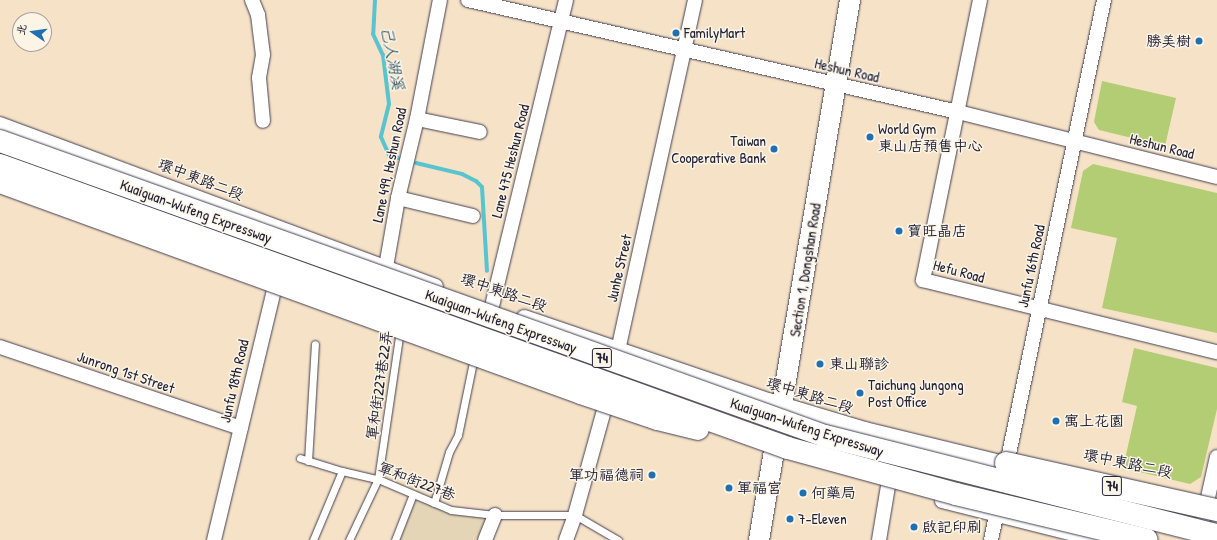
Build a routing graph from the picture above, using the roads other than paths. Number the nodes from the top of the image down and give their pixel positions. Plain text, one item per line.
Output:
1 (252, 0) edge
2 (440, 0) edge
3 (468, 0) edge
4 (566, 0) edge
5 (695, 0) edge
6 (850, 0) edge
7 (980, 0) edge
8 (1104, 0) edge
9 (561, 23) junction
10 (684, 51) junction
11 (836, 85) junction
12 (958, 112) junction
13 (417, 119) junction
14 (263, 120) dead end
15 (0, 124) edge
16 (480, 132) dead end
17 (0, 141) edge
18 (1075, 142) junction
19 (0, 165) edge
20 (0, 172) edge
21 (1217, 177) edge
22 (0, 182) edge
23 (398, 198) junction
24 (473, 216) dead end
25 (100, 228) dead end
26 (288, 230) junction
27 (164, 232) junction
28 (386, 267) junction
29 (277, 274) junction
30 (492, 306) junction
31 (1038, 310) junction
32 (401, 318) junction
33 (315, 344) dead end
34 (0, 347) edge
35 (477, 347) junction
36 (618, 349) junction
37 (1217, 352) edge
38 (608, 396) junction
39 (783, 405) junction
40 (241, 428) junction
41 (781, 450) junction
42 (1217, 457) edge
43 (300, 458) dead end
44 (308, 461) junction
45 (1006, 463) junction
46 (342, 471) junction
47 (378, 479) junction
48 (888, 486) junction
49 (413, 494) junction
50 (434, 502) junction
51 (1212, 509) edge
52 (495, 515) junction
53 (575, 515) junction
54 (996, 516) junction
55 (1217, 535) edge
56 (214, 540) edge
57 (314, 540) edge
58 (349, 540) edge
59 (395, 540) edge
60 (485, 540) edge
61 (566, 540) edge
62 (618, 540) edge
63 (759, 540) edge
64 (879, 540) edge
65 (992, 540) edge
66 (1097, 540) edge
67 (1147, 540) edge
68 (1198, 540) edge

1 - 14 street
2 - 13 street, Lane 499, Heshun Road
3 - 9 street, Heshun Road
4 - 9 street, Lane 475 Heshun Road
5 - 10 street, Junhe Street
6 - 11 main road, Section 1, Dongshan Road
7 - 12 street, Hefu Road
8 - 18 street, Junfu 16th Road
9 - 10 street, Heshun Road
9 - 30 street, Lane 475 Heshun Road
10 - 11 street, Heshun Road
10 - 36 street, Junhe Street
11 - 12 street, Heshun Road
11 - 39 main road, Section 1, Dongshan Road
12 - 18 street, Heshun Road
12 - 31 street, Hefu Road
13 - 16 street
13 - 23 street, Lane 499, Heshun Road
15 - 26 street, 環中東路二段
17 - 55 highway, Kuaiguan-Wufeng Expressway / 74, bridge
18 - 21 street, Heshun Road
18 - 31 street, Junfu 16th Road
19 - 41 highway, Kuaiguan-Wufeng Expressway / 74, bridge
20 - 27 street
22 - 41 highway, 74, bridge
23 - 24 street
23 - 28 street, Lane 499, Heshun Road
25 - 27 lane
26 - 28 street, 環中東路二段
26 - 29 street, Junfu 18th Road
27 - 29 street
28 - 30 street, 環中東路二段
29 - 32 street
29 - 40 street, Junfu 18th Road
30 - 36 street, 環中東路二段
31 - 37 street, Hefu Road
31 - 45 street, Junfu 16th Road
32 - 35 street
32 - 47 lane, 軍和街227巷22弄
33 - 44 lane
34 - 40 street, Junrong 1st Street
35 - 38 street
35 - 50 lane
36 - 38 street, Junhe Street
36 - 39 street, 環中東路二段
38 - 41 street
38 - 53 street, Junhe Street
39 - 41 main road, Section 1, Dongshan Road
39 - 45 street, 環中東路二段
40 - 56 street, Junfu 18th Road
41 - 48 street
41 - 63 main road, Section 1, Dongshan Road
41 - 67 highway, Kuaiguan-Wufeng Expressway / 74, bridge
42 - 51 street
43 - 44 lane, 軍和街227巷
44 - 46 lane, 軍和街227巷
45 - 51 highway, 74, bridge
45 - 54 street, Junfu 16th Road
46 - 47 lane, 軍和街227巷
46 - 57 lane
47 - 49 lane, 軍和街227巷
47 - 58 lane, 軍和街227巷22弄
48 - 54 street
48 - 64 street
49 - 50 lane, 軍和街227巷
49 - 59 lane
50 - 52 lane, 軍和街227巷
51 - 68 street
52 - 53 lane, 軍和街227巷
52 - 60 street
53 - 61 street, Junhe Street
53 - 62 lane
54 - 65 street, Junfu 16th Road
54 - 66 street

